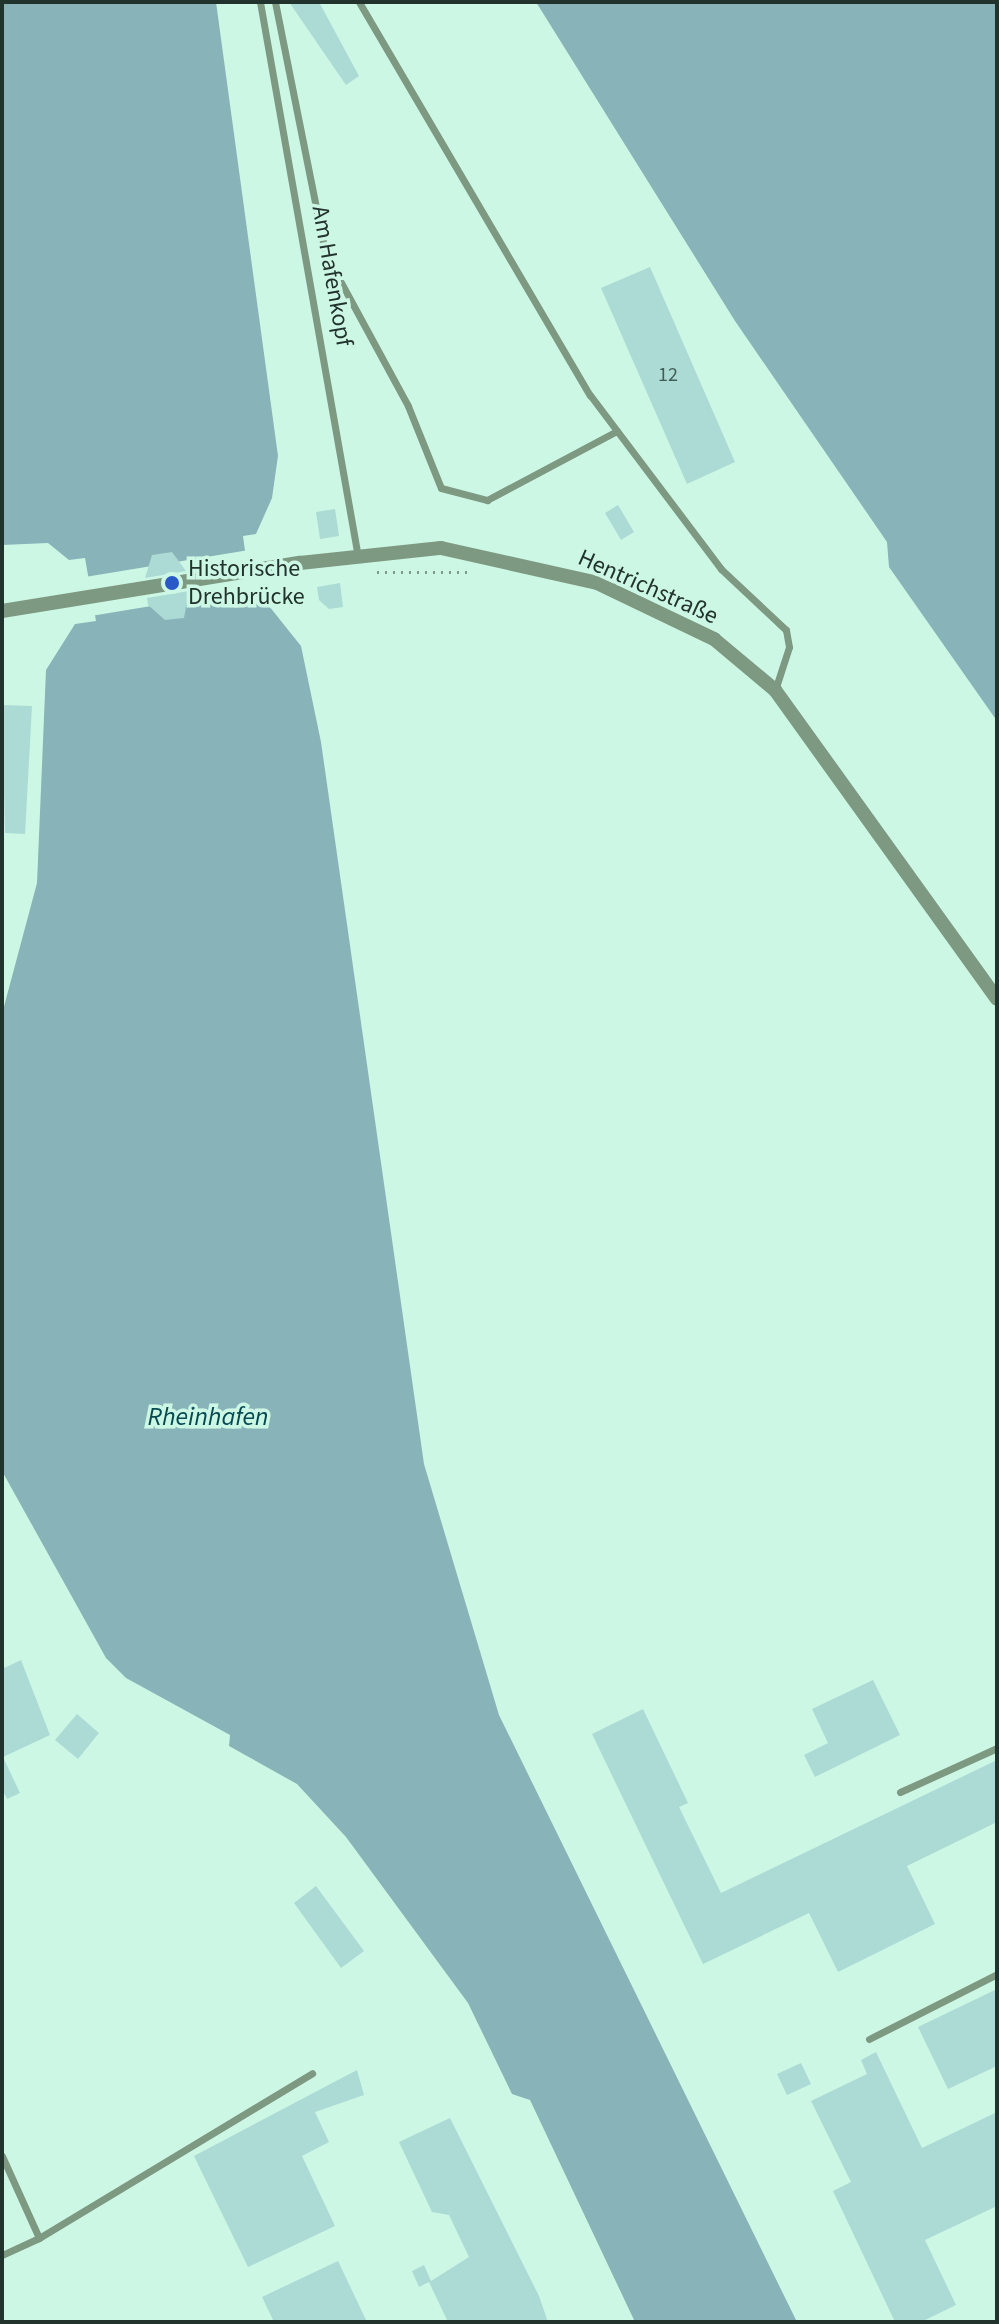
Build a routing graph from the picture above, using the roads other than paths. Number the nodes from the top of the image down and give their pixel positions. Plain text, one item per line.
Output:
1 (260, 2) edge
2 (275, 2) edge
3 (359, 2) edge
4 (617, 431) junction
5 (358, 557) junction
6 (2, 611) edge
7 (775, 690) junction
8 (997, 999) edge
9 (997, 1748) edge
10 (900, 1792) dead end
11 (997, 1974) edge
12 (869, 2039) dead end
13 (312, 2073) dead end
14 (2, 2156) edge
15 (39, 2238) junction
16 (2, 2255) edge

1 - 5 lane, Am Hafenkopf
2 - 4 lane
3 - 4 lane
4 - 7 lane
5 - 6 street, Hentrichstraße
5 - 7 street, Hentrichstraße
7 - 8 street, Hentrichstraße
9 - 10 lane
11 - 12 lane
13 - 15 lane
14 - 15 lane
15 - 16 lane

